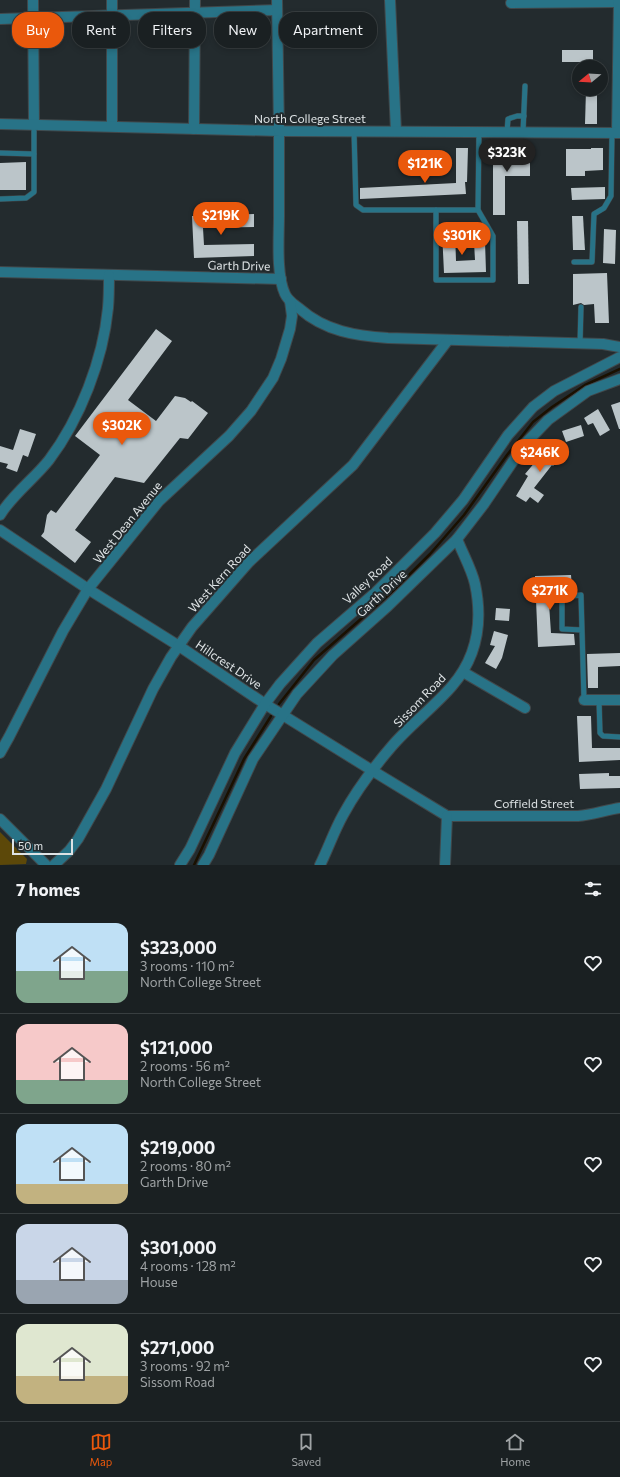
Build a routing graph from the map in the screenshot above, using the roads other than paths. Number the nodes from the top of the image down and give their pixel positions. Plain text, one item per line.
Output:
1 (33, 0) edge
2 (112, 0) edge
3 (195, 0) edge
4 (390, 0) edge
5 (620, 1) edge
6 (511, 3) dead end
7 (277, 5) edge
8 (33, 12) edge
9 (112, 12) edge
10 (195, 12) joint
11 (0, 19) edge
12 (12, 19) edge
13 (619, 41) edge
14 (33, 48) edge
15 (112, 48) edge
16 (195, 48) edge
17 (525, 86) dead end
18 (619, 104) edge
19 (524, 116) junction
20 (0, 124) edge
21 (34, 125) junction
22 (112, 126) junction
23 (194, 129) junction
24 (279, 131) junction
25 (354, 131) junction
26 (396, 131) junction
27 (479, 132) junction
28 (507, 132) junction
29 (523, 132) junction
30 (616, 133) edge
31 (0, 154) edge
32 (34, 154) junction
33 (0, 199) edge
34 (436, 210) junction
35 (478, 210) junction
36 (574, 262) dead end
37 (0, 272) edge
38 (109, 275) junction
39 (281, 279) junction
40 (290, 301) junction
41 (581, 307) dead end
42 (448, 340) junction
43 (580, 344) junction
44 (620, 347) edge
45 (620, 357) edge
46 (620, 378) edge
47 (0, 514) edge
48 (0, 530) edge
49 (456, 539) junction
50 (88, 589) junction
51 (582, 630) junction
52 (179, 646) junction
53 (463, 672) junction
54 (584, 700) joint
55 (599, 700) junction
56 (620, 700) edge
57 (265, 704) junction
58 (525, 708) dead end
59 (283, 715) junction
60 (620, 737) edge
61 (0, 753) edge
62 (373, 771) junction
63 (620, 808) edge
64 (447, 816) junction
65 (0, 819) edge
66 (46, 865) edge
67 (54, 865) edge
68 (180, 865) edge
69 (203, 865) edge
70 (320, 865) edge
71 (445, 865) edge

1 - 8 street
2 - 9 street
3 - 10 street
4 - 26 street
5 - 6 street
5 - 13 street
7 - 10 street
7 - 24 street
11 - 12 street
13 - 18 street
14 - 21 street
15 - 22 street
16 - 23 street
17 - 19 lane
18 - 30 street
19 - 28 lane
19 - 29 lane
20 - 21 street, North College Street
21 - 22 street, North College Street
21 - 32 lane
22 - 23 street, North College Street
23 - 24 street, North College Street
24 - 25 street, North College Street
24 - 39 street
25 - 26 street, North College Street
25 - 34 lane
26 - 27 street, North College Street
27 - 28 street, North College Street
27 - 35 lane
28 - 29 street, North College Street
29 - 30 street, North College Street
30 - 36 lane
31 - 32 lane
32 - 33 lane
34 - 35 lane
34 - 35 lane
37 - 38 street, Garth Drive
38 - 39 street, Garth Drive
38 - 47 street
39 - 40 street, Garth Drive
40 - 42 street, Garth Drive
40 - 50 street, West Dean Avenue
41 - 43 lane
42 - 43 street, Garth Drive
42 - 52 street, West Kern Road
43 - 44 street, Garth Drive
45 - 57 street, Valley Road
46 - 49 street, Garth Drive
48 - 50 street, Hillcrest Drive
49 - 53 street, Sissom Road
49 - 59 street, Garth Drive
50 - 52 street, Hillcrest Drive
50 - 61 street, West Dean Avenue
51 - 51 lane
51 - 54 lane
52 - 57 street, Hillcrest Drive
52 - 67 street, West Kern Road
53 - 58 street
53 - 62 street, Sissom Road
54 - 55 street
55 - 56 street
55 - 60 lane
57 - 59 street, Hillcrest Drive
57 - 68 street, Valley Road
59 - 62 street, Hillcrest Drive
59 - 69 street, Garth Drive
62 - 64 street, Hillcrest Drive
62 - 70 street, Sissom Road
63 - 64 street, Coffield Street
64 - 71 street
65 - 66 street

